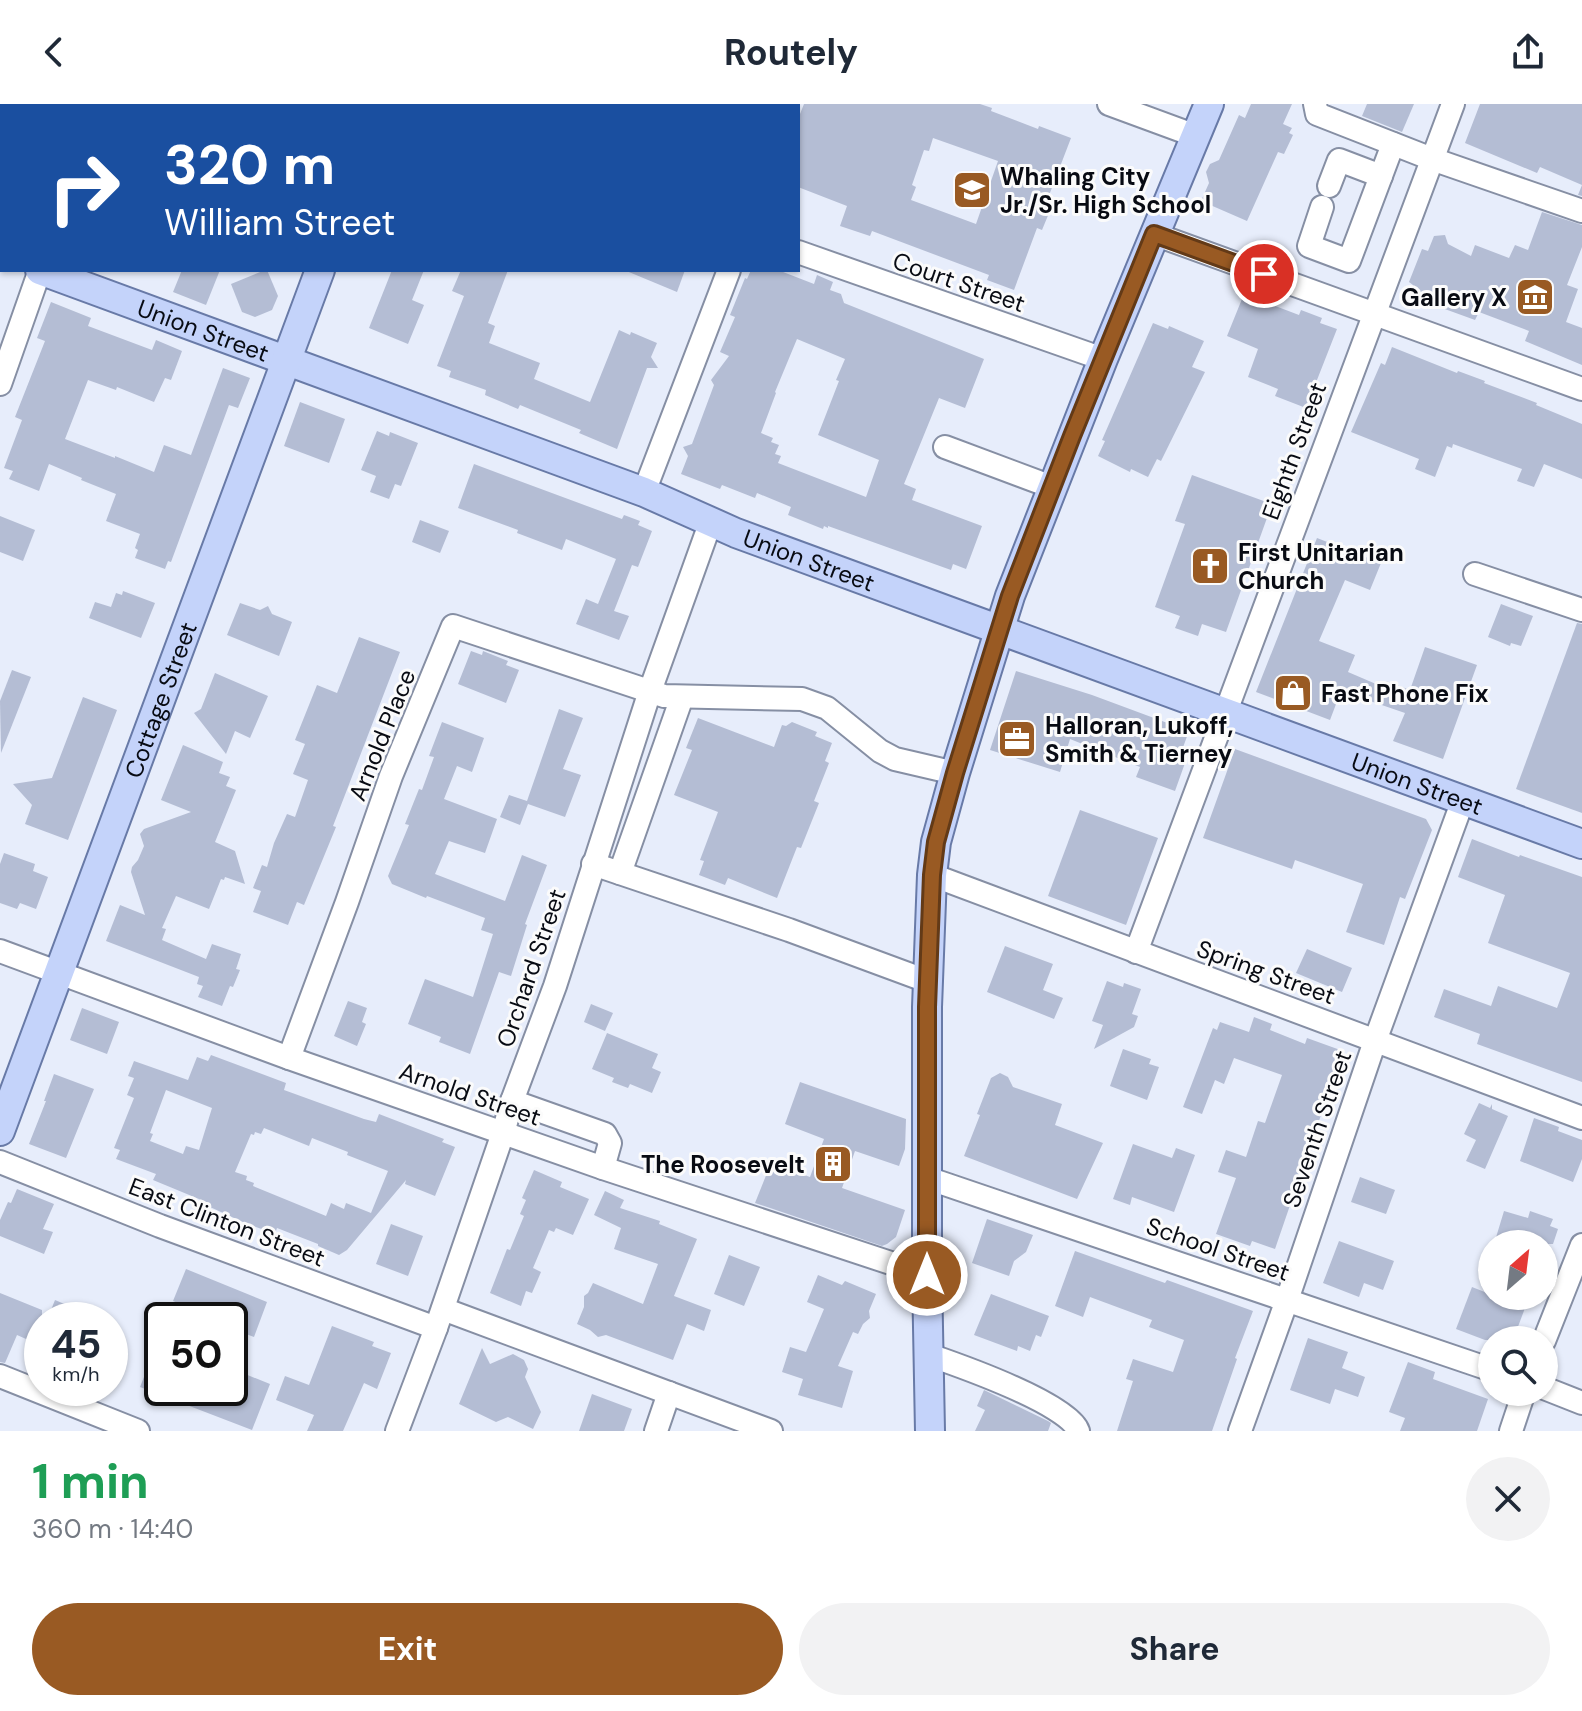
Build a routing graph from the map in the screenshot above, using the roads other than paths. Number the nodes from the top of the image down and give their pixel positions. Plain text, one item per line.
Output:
1 (1109, 104) edge
2 (1209, 104) edge
3 (1315, 104) edge
4 (1453, 104) edge
5 (1163, 114) edge
6 (1196, 136) junction
7 (1393, 144) junction
8 (1432, 159) junction
9 (1381, 176) junction
10 (1582, 211) edge
11 (1154, 234) junction
12 (800, 253) edge
13 (39, 272) edge
14 (52, 272) edge
15 (319, 272) edge
16 (728, 272) edge
17 (82, 277) edge
18 (1373, 314) junction
19 (1103, 359) junction
20 (286, 361) junction
21 (0, 384) edge
22 (1582, 389) edge
23 (945, 447) dead end
24 (1052, 487) junction
25 (644, 492) junction
26 (711, 521) junction
27 (1475, 574) dead end
28 (1582, 610) edge
29 (1000, 630) junction
30 (650, 691) junction
31 (682, 697) junction
32 (1225, 712) junction
33 (955, 773) junction
34 (1463, 800) junction
35 (1582, 844) edge
36 (593, 864) junction
37 (620, 873) junction
38 (932, 875) junction
39 (0, 951) edge
40 (1136, 952) junction
41 (60, 972) junction
42 (927, 981) junction
43 (1375, 1041) junction
44 (289, 1058) junction
45 (512, 1101) junction
46 (1582, 1118) edge
47 (0, 1131) edge
48 (503, 1133) junction
49 (0, 1162) edge
50 (603, 1168) junction
51 (927, 1178) junction
52 (1582, 1245) edge
53 (927, 1275) junction
54 (1287, 1300) junction
55 (440, 1319) junction
56 (1550, 1326) edge
57 (929, 1355) junction
58 (1478, 1365) edge
59 (0, 1376) edge
60 (669, 1393) junction
61 (1558, 1394) edge
62 (1582, 1403) edge
63 (1519, 1406) edge
64 (138, 1431) edge
65 (397, 1431) edge
66 (656, 1431) edge
67 (771, 1431) edge
68 (930, 1431) edge
69 (1078, 1431) edge
70 (1240, 1431) edge
71 (1511, 1431) edge

1 - 5 street
2 - 6 main road
3 - 7 street
4 - 8 street, Eighth Street
5 - 6 street
6 - 11 main road
7 - 8 street
7 - 9 street
8 - 10 street
8 - 18 street, Eighth Street
9 - 9 street
11 - 18 street
11 - 19 main road
12 - 19 street, Court Street
13 - 21 street
14 - 17 main road, Union Street
15 - 20 main road, Cottage Street
16 - 25 street
17 - 20 main road, Union Street
18 - 22 street
18 - 32 street, Eighth Street
19 - 24 main road
20 - 25 main road, Union Street
20 - 41 main road, Cottage Street
23 - 24 street
24 - 29 main road
25 - 26 main road, Union Street
26 - 29 main road, Union Street
26 - 30 street, Orchard Street
27 - 28 street
29 - 32 main road, Union Street
29 - 33 main road
30 - 31 street
30 - 36 street, Orchard Street
30 - 44 street, Arnold Place
31 - 33 street
31 - 37 street
32 - 34 main road, Union Street
32 - 40 street, Eighth Street
33 - 38 main road
34 - 35 main road, Union Street
34 - 43 street, Seventh Street
36 - 37 street
36 - 45 street, Orchard Street
37 - 42 street
38 - 40 street, Spring Street
38 - 42 main road
39 - 41 street, Arnold Street
40 - 43 street, Spring Street
41 - 44 street, Arnold Street
41 - 47 main road, Cottage Street
42 - 51 main road
43 - 46 street, Spring Street
43 - 54 street, Seventh Street
44 - 48 street, Arnold Street
45 - 48 street, Orchard Street
45 - 50 street
48 - 50 street, Arnold Street
48 - 55 street, Orchard Street
49 - 55 street, East Clinton Street
50 - 53 street, Arnold Street
51 - 53 main road
51 - 54 street, School Street
52 - 56 street
53 - 57 main road
54 - 58 street, School Street
54 - 70 street, Seventh Street
55 - 60 street, East Clinton Street
55 - 65 street, Orchard Street
57 - 68 main road
57 - 69 street
59 - 64 street
60 - 66 street
60 - 67 street, East Clinton Street
61 - 62 street
63 - 71 street

